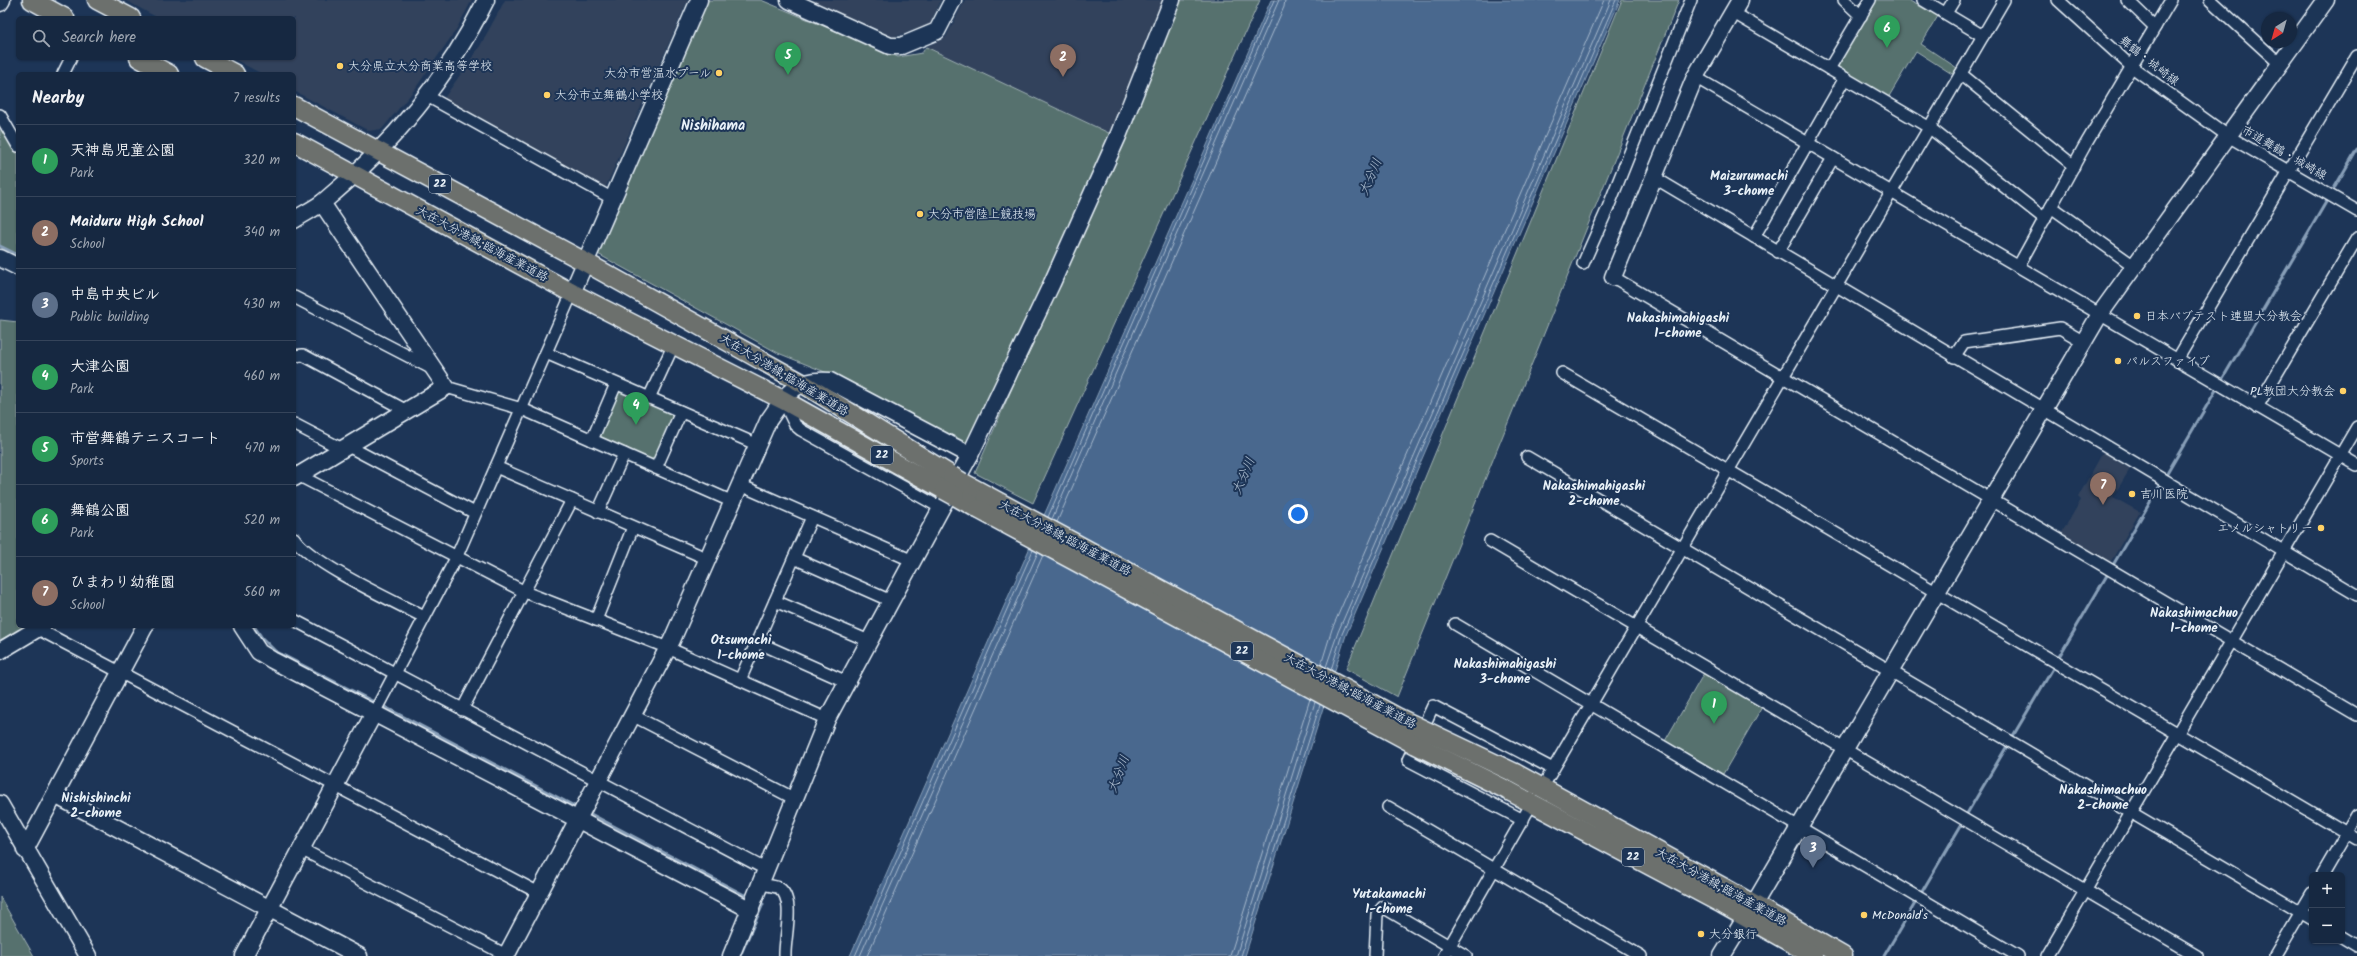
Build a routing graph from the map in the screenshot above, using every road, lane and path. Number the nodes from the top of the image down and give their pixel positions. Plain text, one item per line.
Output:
1 (2, 0) edge
2 (32, 0) edge
3 (97, 0) edge
4 (486, 0) edge
5 (699, 0) edge
6 (789, 0) edge
7 (953, 0) edge
8 (1172, 0) edge
9 (1691, 0) edge
10 (1844, 0) edge
11 (1870, 0) edge
12 (1923, 0) edge
13 (1954, 0) edge
14 (2004, 0) edge
15 (2058, 0) edge
16 (2126, 0) edge
17 (2171, 0) edge
18 (2210, 0) edge
19 (2326, 0) edge
20 (0, 3) edge
21 (1736, 6) edge
22 (1946, 13) junction
23 (61, 16) edge
24 (126, 16) edge
25 (1861, 16) junction
26 (2155, 27) junction
27 (1983, 36) junction
28 (2357, 56) edge
29 (70, 60) edge
30 (143, 60) edge
31 (209, 60) edge
32 (2280, 64) junction
33 (2132, 67) junction
34 (1830, 69) junction
35 (64, 72) edge
36 (165, 72) edge
37 (231, 72) edge
38 (1961, 74) junction
39 (1695, 77) junction
40 (1845, 78) junction
41 (427, 96) junction
42 (296, 107) edge
43 (0, 116) edge
44 (1930, 128) junction
45 (2228, 136) junction
46 (16, 143) edge
47 (296, 143) edge
48 (1808, 143) junction
49 (379, 151) junction
50 (1833, 158) junction
51 (2074, 166) junction
52 (2289, 171) junction
53 (353, 174) junction
54 (1655, 178) junction
55 (1892, 193) junction
56 (613, 199) junction
57 (322, 203) junction
58 (2051, 207) junction
59 (2357, 211) edge
60 (296, 216) edge
61 (2045, 219) junction
62 (1754, 237) junction
63 (2357, 238) edge
64 (1778, 252) junction
65 (0, 258) edge
66 (585, 262) junction
67 (1583, 264) dead end
68 (16, 266) edge
69 (2134, 266) junction
70 (2018, 267) junction
71 (1613, 277) joint
72 (1837, 287) junction
73 (572, 293) junction
74 (296, 298) edge
75 (2100, 314) junction
76 (2084, 342) junction
77 (673, 346) junction
78 (546, 353) junction
79 (296, 356) edge
80 (1954, 357) junction
81 (2177, 360) junction
82 (433, 369) junction
83 (1562, 373) dead end
84 (1784, 378) junction
85 (802, 383) junction
86 (616, 384) junction
87 (446, 387) junction
88 (649, 398) junction
89 (782, 400) junction
90 (2257, 407) junction
91 (522, 409) junction
92 (407, 411) junction
93 (2044, 411) junction
94 (681, 412) junction
95 (296, 425) edge
96 (2357, 427) edge
97 (592, 440) junction
98 (758, 446) junction
99 (345, 448) junction
100 (624, 454) junction
101 (970, 455) junction
102 (2340, 456) junction
103 (1527, 457) dead end
104 (2357, 466) edge
105 (496, 467) junction
106 (656, 468) junction
107 (1729, 471) junction
108 (296, 474) edge
109 (296, 476) edge
110 (740, 485) junction
111 (953, 486) junction
112 (572, 500) junction
113 (1991, 500) junction
114 (733, 502) junction
115 (982, 502) junction
116 (941, 508) junction
117 (598, 512) junction
118 (476, 513) junction
119 (812, 517) junction
120 (633, 527) junction
121 (296, 540) edge
122 (1490, 541) dead end
123 (1683, 549) junction
124 (2284, 552) junction
125 (456, 558) junction
126 (794, 558) junction
127 (708, 559) junction
128 (913, 561) junction
129 (525, 592) junction
130 (1937, 593) junction
131 (2357, 595) edge
132 (775, 601) junction
133 (891, 601) junction
134 (424, 617) junction
135 (596, 620) junction
136 (296, 621) edge
137 (1455, 624) dead end
138 (1637, 627) junction
139 (38, 628) edge
140 (42, 628) edge
141 (144, 628) edge
142 (243, 628) edge
143 (2232, 641) junction
144 (757, 642) junction
145 (869, 642) junction
146 (668, 648) junction
147 (0, 651) edge
148 (120, 672) junction
149 (1891, 672) junction
150 (394, 674) junction
151 (740, 680) junction
152 (848, 682) junction
153 (1592, 705) junction
154 (377, 707) junction
155 (462, 710) junction
156 (632, 715) junction
157 (2357, 715) edge
158 (827, 719) junction
159 (2177, 734) junction
160 (1845, 749) junction
161 (1553, 770) junction
162 (598, 781) junction
163 (335, 785) junction
164 (1542, 788) junction
165 (55, 794) junction
166 (795, 799) junction
167 (0, 804) edge
168 (1532, 804) junction
169 (1388, 807) dead end
170 (581, 813) junction
171 (2131, 813) junction
172 (2357, 815) edge
173 (1523, 820) junction
174 (1800, 828) junction
175 (2347, 833) junction
176 (2357, 839) edge
177 (301, 849) junction
178 (25, 850) junction
179 (1494, 870) junction
180 (2324, 872) edge
181 (2085, 890) junction
182 (539, 893) junction
183 (757, 893) junction
184 (2309, 897) edge
185 (269, 908) junction
186 (1750, 910) junction
187 (2300, 912) junction
188 (2309, 917) edge
189 (2345, 939) edge
190 (2357, 946) edge
191 (1447, 951) edge
192 (88, 956) edge
193 (244, 956) edge
194 (359, 956) edge
195 (506, 956) edge
196 (731, 956) edge
197 (785, 956) edge
198 (1375, 956) edge
199 (1466, 956) edge
200 (1641, 956) edge
201 (1722, 956) edge
202 (1814, 956) edge
203 (1843, 956) edge
204 (2018, 956) edge
205 (2047, 956) edge
206 (2197, 956) edge
207 (2275, 956) edge

1 - 20 street
2 - 23 main road
3 - 24 main road
4 - 41 street
5 - 56 street
6 - 7 street
8 - 101 street
9 - 67 street
10 - 25 street
11 - 25 street
12 - 22 street
13 - 22 street
14 - 27 street
15 - 33 street, 舞鶴・城崎線
16 - 26 street
17 - 26 street
18 - 32 street
19 - 32 street
21 - 34 street
21 - 39 street
22 - 27 street
25 - 34 street
26 - 33 street
27 - 38 street
28 - 52 street
29 - 35 street
30 - 36 main road
31 - 37 main road
32 - 45 street
33 - 45 street, 舞鶴・城崎線
33 - 51 street
34 - 40 street
38 - 44 street
38 - 51 street
39 - 48 street
39 - 54 street
40 - 44 street
40 - 48 street
41 - 49 street
41 - 56 street
42 - 49 main road, 大在大分港線;臨海産業道路 / 22
43 - 46 street
44 - 55 street
44 - 61 street
45 - 52 street, 市道舞鶴・城崎線
45 - 69 street
47 - 53 main road, 大在大分港線;臨海産業道路 / 22
48 - 50 street
48 - 62 street
49 - 53 street
49 - 66 main road, 大在大分港線;臨海産業道路 / 22
50 - 55 street
50 - 64 street
51 - 58 street
52 - 59 street, 市道舞鶴・城崎線
52 - 81 street
53 - 57 street
53 - 73 main road, 大在大分港線;臨海産業道路 / 22
54 - 62 street
54 - 71 street
55 - 70 street
55 - 72 street
56 - 66 street
57 - 60 street
57 - 82 street
58 - 61 street
58 - 69 street
61 - 70 street
62 - 64 street
63 - 90 street
64 - 72 street
65 - 68 street
66 - 73 street
66 - 85 main road, 大在大分港線;臨海産業道路 / 22
69 - 75 street
70 - 75 street
71 - 84 street
72 - 80 street
72 - 84 street
73 - 77 main road, 大在大分港線;臨海産業道路 / 22
73 - 78 street
74 - 82 street
75 - 76 street
75 - 81 street
76 - 80 street
76 - 93 street
77 - 88 street
77 - 89 main road, 大在大分港線;臨海産業道路 / 22
78 - 86 street
78 - 91 street
79 - 92 street
80 - 93 street
81 - 90 street
82 - 87 street
83 - 107 street
84 - 107 street
84 - 113 street
85 - 89 street
85 - 101 street
85 - 111 main road, 大在大分港線;臨海産業道路 / 22
86 - 88 street
86 - 97 street
87 - 91 street
87 - 92 street
88 - 94 street
89 - 98 street
89 - 111 main road, 大在大分港線;臨海産業道路 / 22
89 - 116 street
90 - 102 street
91 - 97 street
91 - 105 street
92 - 99 street
93 - 113 street
93 - 124 street
94 - 98 street
94 - 106 street
95 - 99 street
96 - 102 street
97 - 100 street
98 - 110 street
99 - 108 street
99 - 118 street
100 - 106 street
100 - 117 street
101 - 116 street
102 - 104 street
102 - 124 street
103 - 123 street
105 - 112 street
105 - 118 street
106 - 114 street
107 - 123 street
107 - 130 street
109 - 125 street
110 - 114 street
110 - 119 street
111 - 115 main road, 大在大分港線;臨海産業道路 / 22
112 - 117 street
112 - 129 street
113 - 130 street
113 - 143 street
114 - 127 street
115 - 164 main road, 大在大分港線;臨海産業道路 / 22, bridge
115 - 168 main road, 大在大分港線;臨海産業道路 / 22, bridge
116 - 128 street
117 - 120 street
118 - 125 street
119 - 126 street
119 - 128 street
120 - 127 street
120 - 135 street
121 - 134 street
122 - 138 street
123 - 138 street
123 - 149 street
124 - 131 street
124 - 143 street
125 - 129 street
125 - 134 street
126 - 132 street
126 - 133 street
127 - 146 street
128 - 133 street
129 - 135 street
129 - 155 street
130 - 149 street
130 - 159 street
132 - 144 street
132 - 145 street
133 - 145 street
134 - 150 street
135 - 146 street
136 - 150 street
137 - 153 street
138 - 153 street
138 - 160 street
139 - 147 street
140 - 148 street
141 - 148 street
142 - 154 street
143 - 157 street
143 - 159 street
144 - 151 street
144 - 152 street
145 - 152 street
146 - 151 street
146 - 156 street
148 - 163 street
148 - 165 street
149 - 160 street
149 - 171 street
150 - 154 street
150 - 155 street
151 - 158 street
152 - 158 street
153 - 161 street
153 - 174 street
154 - 163 street
154 - 170 street
155 - 162 street
156 - 162 street
156 - 166 street
158 - 166 street
159 - 171 street
159 - 175 street
160 - 174 street
160 - 181 street
161 - 164 street
161 - 173 street
162 - 170 street
162 - 183 street
163 - 177 street
163 - 182 street
164 - 186 main road, 大在大分港線;臨海産業道路 / 22
165 - 178 street
165 - 185 street
166 - 183 street
167 - 178 street
168 - 173 street
168 - 186 main road, 大在大分港線;臨海産業道路 / 22
169 - 179 street
170 - 182 street
170 - 183 street
171 - 181 street
171 - 187 street
172 - 175 street
173 - 179 street
174 - 186 street
174 - 204 street
175 - 176 street
175 - 180 street
177 - 185 street
177 - 195 street
178 - 192 street
179 - 191 street
179 - 200 street
181 - 205 street
181 - 206 street
182 - 195 street
183 - 196 street
183 - 197 street
184 - 187 street
185 - 193 street
185 - 194 street
186 - 201 street
186 - 202 main road, 大在大分港線;臨海産業道路 / 22
186 - 203 main road, 大在大分港線;臨海産業道路 / 22
187 - 188 street
187 - 207 street
189 - 190 street
191 - 198 street
191 - 199 street

